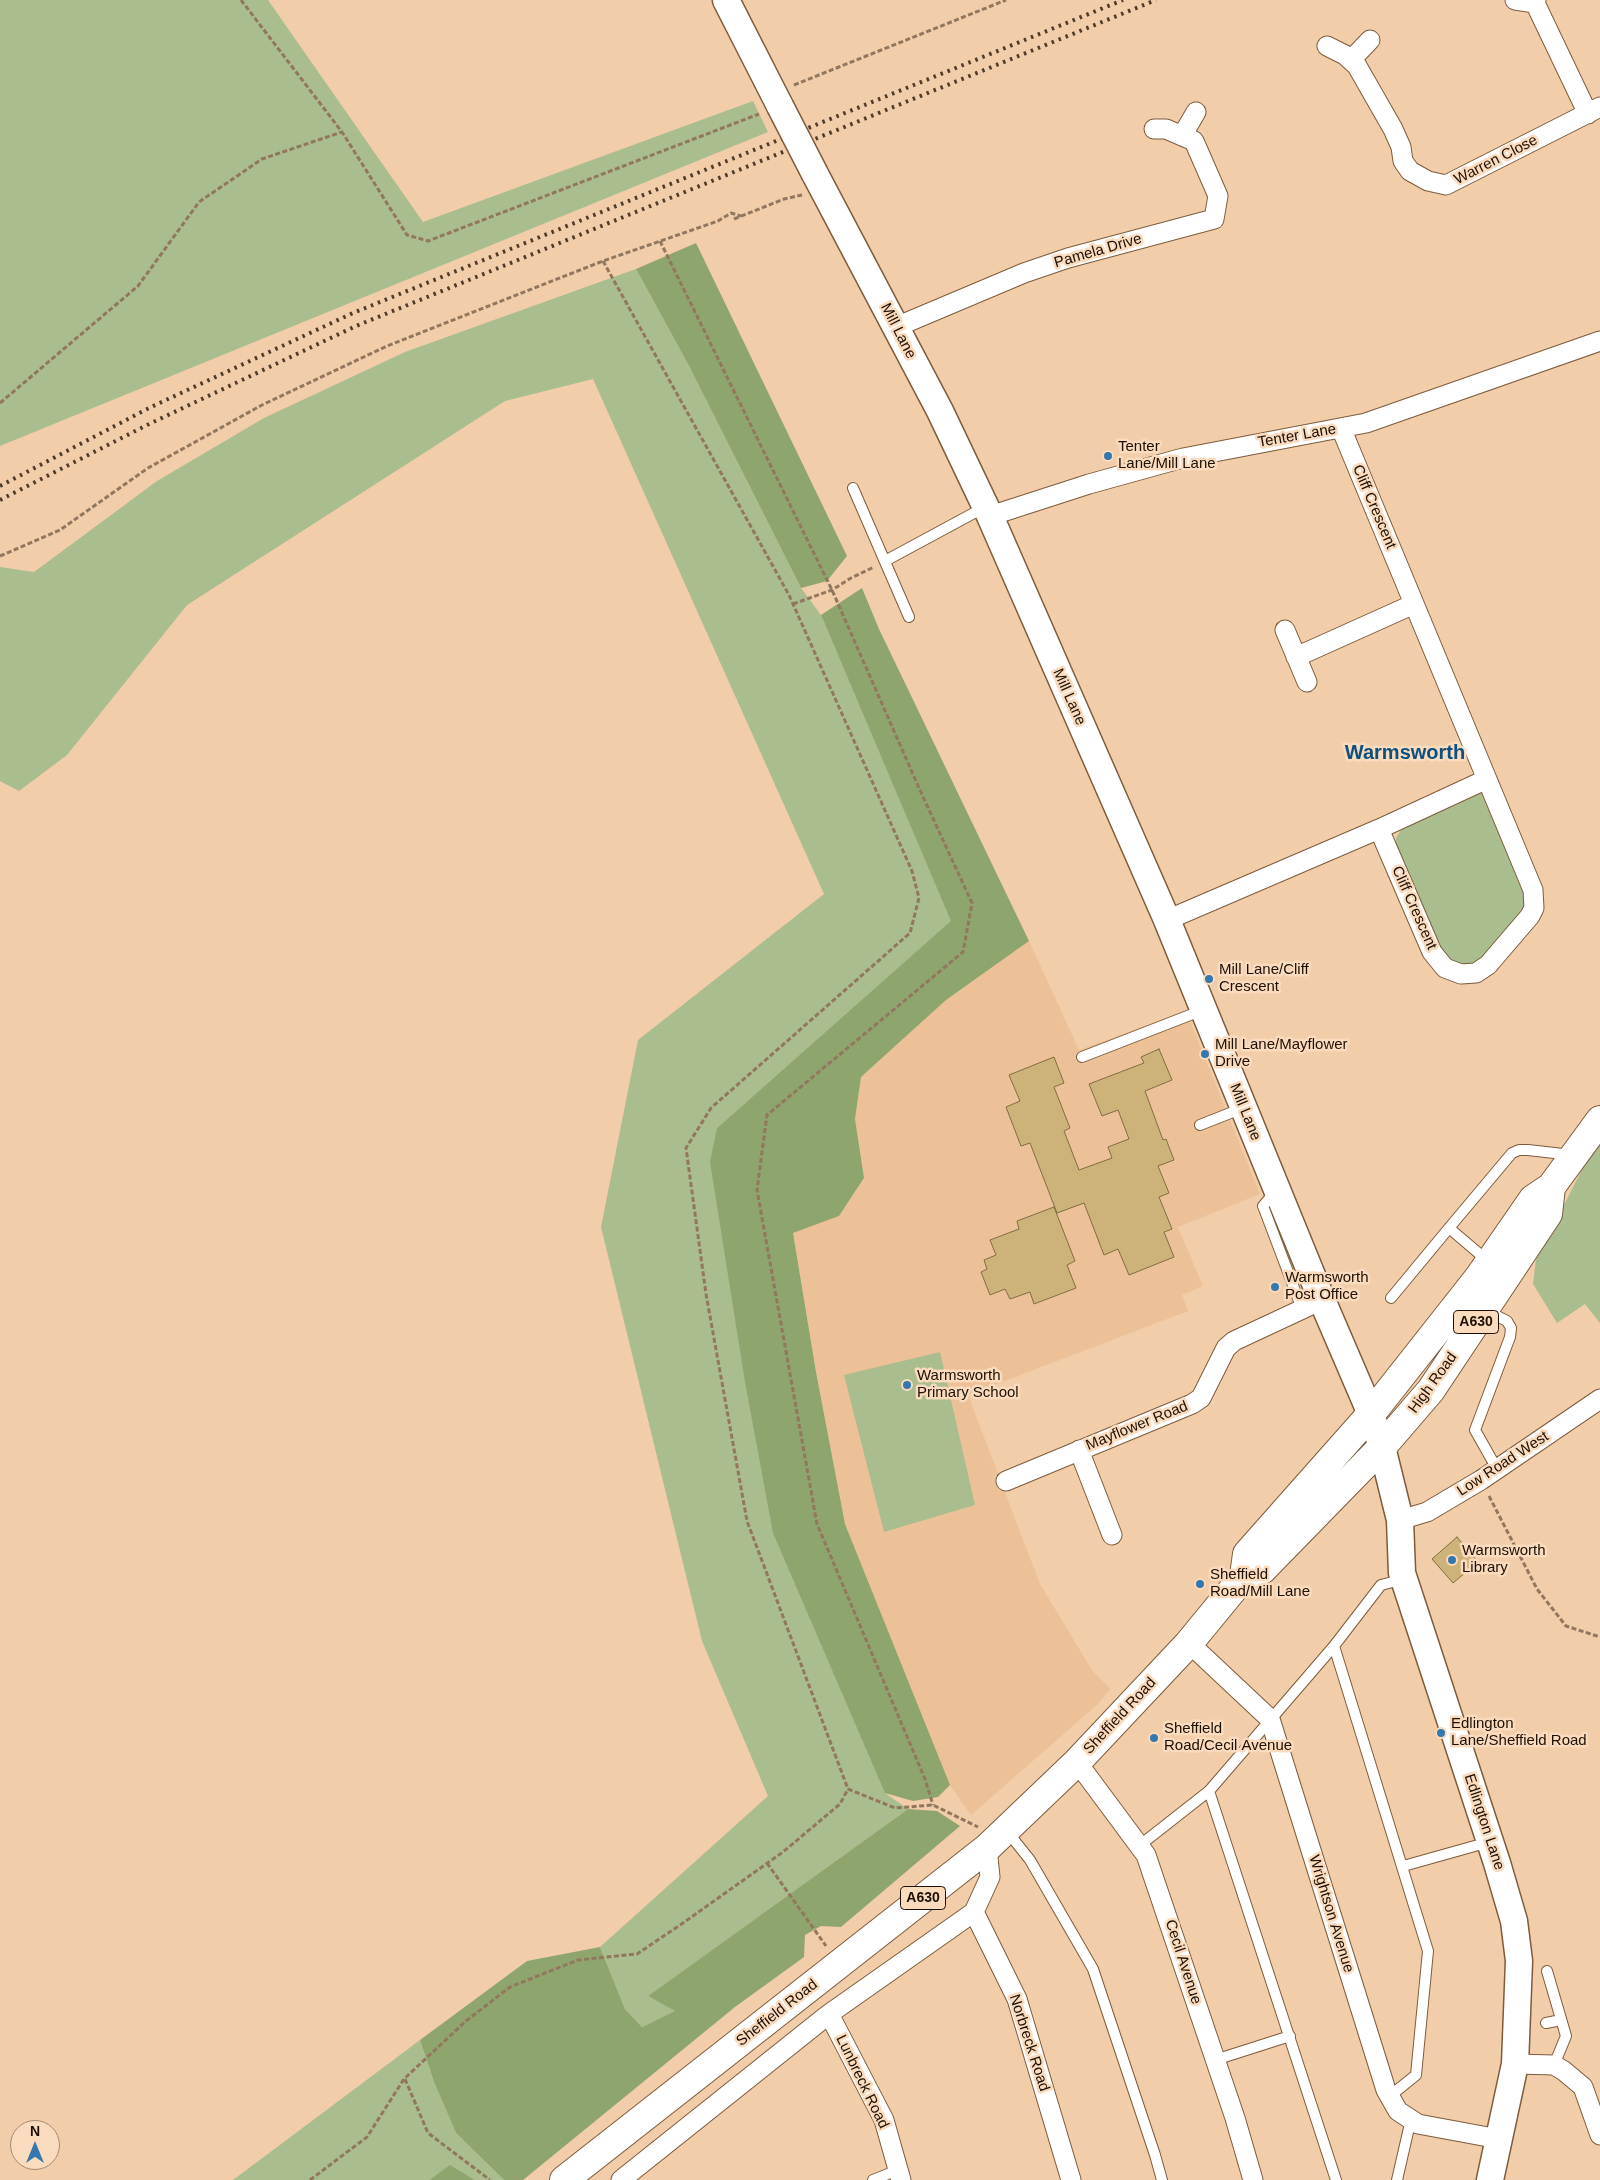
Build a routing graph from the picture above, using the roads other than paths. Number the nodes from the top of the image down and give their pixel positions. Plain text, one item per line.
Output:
1 (726, 0) edge
2 (1515, 0) edge
3 (1536, 2) edge
4 (1370, 40) dead end
5 (1326, 46) dead end
6 (1351, 60) junction
7 (1594, 110) edge
8 (1196, 112) dead end
9 (1154, 129) dead end
10 (1182, 136) junction
11 (896, 326) junction
12 (1600, 341) edge
13 (1341, 428) junction
14 (853, 488) dead end
15 (988, 511) junction
16 (885, 562) junction
17 (1414, 604) junction
18 (909, 617) dead end
19 (1285, 630) dead end
20 (1296, 657) junction
21 (1306, 682) dead end
22 (1486, 780) junction
23 (1378, 829) junction
24 (1167, 920) junction
25 (1203, 1010) junction
26 (1082, 1057) dead end
27 (1243, 1108) junction
28 (1600, 1120) edge
29 (1200, 1125) dead end
30 (1575, 1155) junction
31 (1551, 1187) junction
32 (1449, 1228) junction
33 (1489, 1262) junction
34 (1391, 1298) dead end
35 (1312, 1305) junction
36 (1484, 1310) junction
37 (1600, 1399) edge
38 (1371, 1414) junction
39 (1382, 1447) junction
40 (1079, 1450) junction
41 (1497, 1469) junction
42 (1006, 1481) dead end
43 (1400, 1520) junction
44 (1112, 1535) dead end
45 (1244, 1576) junction
46 (1404, 1579) junction
47 (1189, 1643) junction
48 (1334, 1646) junction
49 (1270, 1719) junction
50 (1077, 1762) junction
51 (1209, 1791) junction
52 (996, 1840) junction
53 (1490, 1842) junction
54 (1139, 1846) junction
55 (1403, 1864) junction
56 (974, 1912) junction
57 (1547, 1971) dead end
58 (829, 2014) junction
59 (1561, 2020) junction
60 (1546, 2023) dead end
61 (1290, 2036) junction
62 (1215, 2060) junction
63 (1515, 2064) junction
64 (1554, 2065) junction
65 (1390, 2096) junction
66 (1411, 2119) junction
67 (1600, 2135) edge
68 (1499, 2139) junction
69 (899, 2175) edge
70 (567, 2179) edge
71 (621, 2180) edge
72 (873, 2180) edge
73 (1071, 2180) edge
74 (1162, 2180) edge
75 (1253, 2180) edge
76 (1336, 2180) edge
77 (1397, 2180) edge
78 (1490, 2180) edge

1 - 11 street, Mill Lane, bridge
2 - 3 street
3 - 7 street
4 - 6 street
5 - 6 street, Warren Close
6 - 7 street, Warren Close
8 - 10 street
9 - 10 street, Pamela Drive
10 - 11 street, Pamela Drive
11 - 15 street, Mill Lane
12 - 13 street, Tenter Lane
13 - 15 street, Tenter Lane
13 - 17 street, Cliff Crescent
14 - 16 lane
15 - 16 lane
15 - 24 street, Mill Lane
16 - 18 lane
17 - 20 street
17 - 22 street, Cliff Crescent
19 - 20 street
20 - 21 street
22 - 23 street
22 - 23 street, Cliff Crescent
23 - 24 street
24 - 25 street, Mill Lane
25 - 26 lane
25 - 27 street, Mill Lane
27 - 29 lane
27 - 35 street, Mill Lane
28 - 30 main road, High Road / A630
30 - 31 main road, High Road / A630
30 - 32 lane
31 - 33 main road, High Road / A630
31 - 36 main road, High Road / A630
32 - 33 lane
32 - 34 lane
33 - 38 main road, High Road / A630
35 - 38 street, Mill Lane
35 - 40 street, Mayflower Road
36 - 39 main road, High Road / A630
36 - 41 lane
37 - 41 street, Low Road West
38 - 39 street, Edlington Lane
38 - 45 main road, Sheffield Road / A630
39 - 43 street, Edlington Lane
39 - 45 main road, Sheffield Road / A630
40 - 42 street, Mayflower Road
40 - 44 street
41 - 43 street, Low Road West
43 - 46 street, Edlington Lane
45 - 47 main road, Sheffield Road / A630
46 - 48 lane
46 - 53 street, Edlington Lane
47 - 49 street, Wrightson Avenue
47 - 50 main road, Sheffield Road / A630
48 - 49 lane
48 - 55 lane
49 - 51 lane
49 - 65 street, Wrightson Avenue
50 - 52 main road, Sheffield Road / A630
50 - 54 street, Cecil Avenue
51 - 54 lane
51 - 61 lane
52 - 56 street
52 - 70 main road, Sheffield Road / A630
52 - 74 lane
53 - 55 lane
53 - 63 street, Edlington Lane
54 - 62 street, Cecil Avenue
55 - 65 lane
56 - 58 street
56 - 73 street, Norbreck Road
57 - 59 lane
58 - 69 street, Lunbreck Road
58 - 71 street
59 - 60 lane
59 - 64 lane
61 - 62 lane
61 - 76 lane
62 - 75 street, Cecil Avenue
63 - 64 street
63 - 68 street, Edlington Lane
64 - 67 street
65 - 66 street, Wrightson Avenue
66 - 68 street, Wrightson Avenue
66 - 77 lane
68 - 78 street, Edlington Lane
69 - 72 lane

